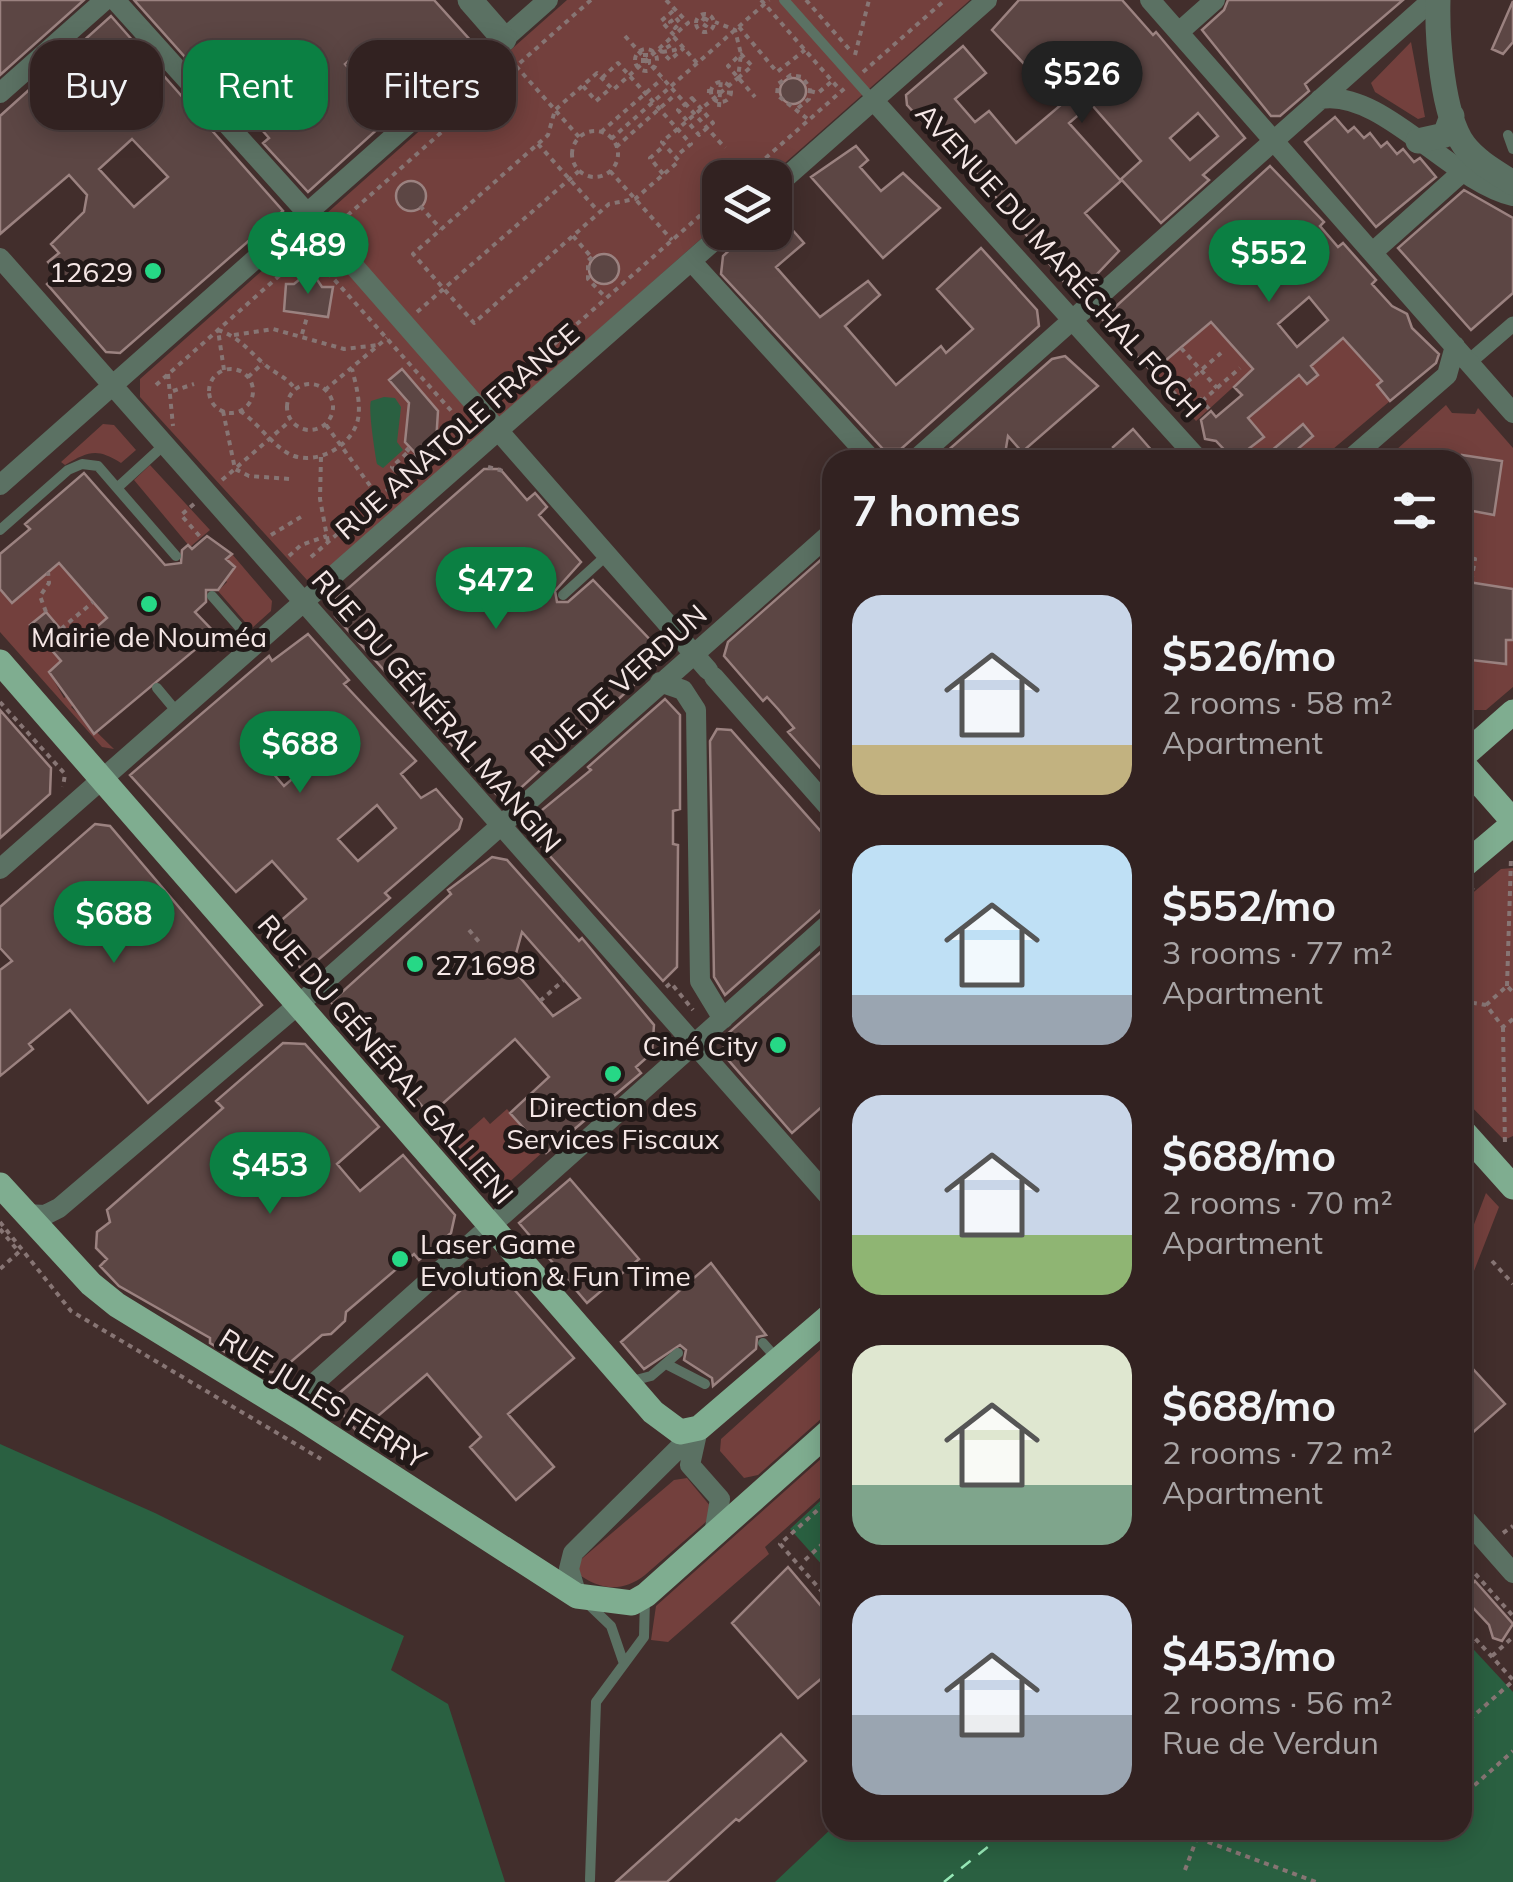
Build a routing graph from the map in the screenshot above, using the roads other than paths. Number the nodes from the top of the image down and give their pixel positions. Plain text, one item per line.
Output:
1 (105, 0) edge
2 (115, 0) edge
3 (470, 0) edge
4 (548, 0) edge
5 (784, 0) edge
6 (987, 0) edge
7 (1150, 0) edge
8 (1215, 0) edge
9 (1435, 0) edge
10 (1178, 32) junction
11 (504, 39) junction
12 (0, 93) edge
13 (1320, 99) junction
14 (874, 101) junction
15 (1452, 116) junction
16 (1508, 134) dead end
17 (1272, 138) junction
18 (1418, 141) junction
19 (1513, 149) edge
20 (1469, 160) junction
21 (792, 172) edge
22 (1513, 183) edge
23 (1513, 196) edge
24 (308, 212) junction
25 (705, 250) edge
26 (1373, 252) junction
27 (0, 258) edge
28 (692, 262) junction
29 (1070, 319) junction
30 (1513, 324) edge
31 (1462, 354) junction
32 (112, 385) junction
33 (1513, 412) edge
34 (499, 430) junction
35 (169, 436) junction
36 (863, 450) edge
37 (929, 450) edge
38 (1190, 450) edge
39 (1361, 450) edge
40 (0, 484) edge
41 (116, 488) junction
42 (0, 530) edge
43 (822, 541) edge
44 (608, 554) junction
45 (176, 556) dead end
46 (563, 595) dead end
47 (212, 596) dead end
48 (304, 602) junction
49 (255, 645) junction
50 (694, 653) junction
51 (0, 662) edge
52 (660, 682) junction
53 (157, 688) dead end
54 (178, 712) junction
55 (1513, 712) edge
56 (1472, 751) edge
57 (1472, 772) edge
58 (102, 779) junction
59 (822, 800) edge
60 (1513, 822) edge
61 (502, 827) junction
62 (1472, 859) edge
63 (0, 869) edge
64 (822, 930) edge
65 (297, 1003) junction
66 (723, 1019) junction
67 (696, 1045) junction
68 (1472, 1139) edge
69 (1509, 1170) edge
70 (0, 1185) edge
71 (822, 1189) edge
72 (25, 1214) junction
73 (492, 1226) junction
74 (822, 1320) edge
75 (678, 1353) dead end
76 (666, 1364) junction
77 (628, 1383) junction
78 (705, 1384) dead end
79 (298, 1416) junction
80 (698, 1428) junction
81 (822, 1437) edge
82 (1472, 1525) edge
83 (714, 1534) junction
84 (1509, 1560) edge
85 (646, 1595) junction
86 (577, 1596) junction
87 (623, 1661) junction
88 (590, 1880) edge

1 - 12 street
2 - 24 street
3 - 11 street
4 - 11 street
5 - 14 lane
6 - 14 street
7 - 10 street
8 - 10 street
9 - 13 street
9 - 15 street
10 - 17 street
11 - 24 street
13 - 17 street
13 - 18 street
14 - 21 street
14 - 29 street, AVENUE DU MARÉCHAL FOCH
15 - 18 street
15 - 20 street
16 - 19 lane
17 - 26 street
17 - 29 street
18 - 20 street
20 - 22 street
20 - 23 street
20 - 26 street
24 - 32 street
24 - 34 street
25 - 28 street, RUE ANATOLE FRANCE
26 - 31 street
27 - 32 street, RUE DU GÉNÉRAL MANGIN
28 - 34 street, RUE ANATOLE FRANCE
28 - 36 street
29 - 37 street
29 - 38 street, AVENUE DU MARÉCHAL FOCH
30 - 31 street
31 - 33 street
31 - 39 street
32 - 35 street, RUE DU GÉNÉRAL MANGIN
32 - 40 street
34 - 44 street
34 - 48 street, RUE ANATOLE FRANCE
35 - 41 lane
35 - 48 street, RUE DU GÉNÉRAL MANGIN
41 - 42 lane
41 - 45 lane
43 - 50 street, RUE DE VERDUN
44 - 46 lane
44 - 50 street
47 - 49 lane
48 - 49 street, RUE ANATOLE FRANCE
48 - 61 street, RUE DU GÉNÉRAL MANGIN
49 - 54 street, RUE ANATOLE FRANCE
50 - 52 street, RUE DE VERDUN
50 - 59 street
51 - 58 main road, RUE DU GÉNÉRAL GALLIENI
52 - 61 street, RUE DE VERDUN
52 - 66 street
53 - 54 lane
54 - 58 street, RUE ANATOLE FRANCE
55 - 56 main road
57 - 60 main road
58 - 63 street, RUE ANATOLE FRANCE
58 - 65 main road, RUE DU GÉNÉRAL GALLIENI
60 - 62 main road
61 - 65 street, RUE DE VERDUN
61 - 67 street, RUE DU GÉNÉRAL MANGIN
64 - 66 street
65 - 72 street, RUE DE VERDUN
65 - 73 main road, RUE DU GÉNÉRAL GALLIENI
66 - 67 street
67 - 71 street, RUE DU GÉNÉRAL MANGIN
67 - 73 street
68 - 69 main road
70 - 72 main road, RUE JULES FERRY
72 - 79 main road, RUE JULES FERRY
73 - 77 main road, RUE DU GÉNÉRAL GALLIENI
73 - 79 street
74 - 80 main road
75 - 76 lane
76 - 77 lane
76 - 78 lane
77 - 80 main road, RUE DU GÉNÉRAL GALLIENI
79 - 86 main road, RUE JULES FERRY
80 - 83 street
80 - 86 street
81 - 83 main road
82 - 84 street
83 - 85 main road
85 - 86 main road, RUE JULES FERRY
85 - 87 lane
86 - 87 lane
87 - 88 lane

